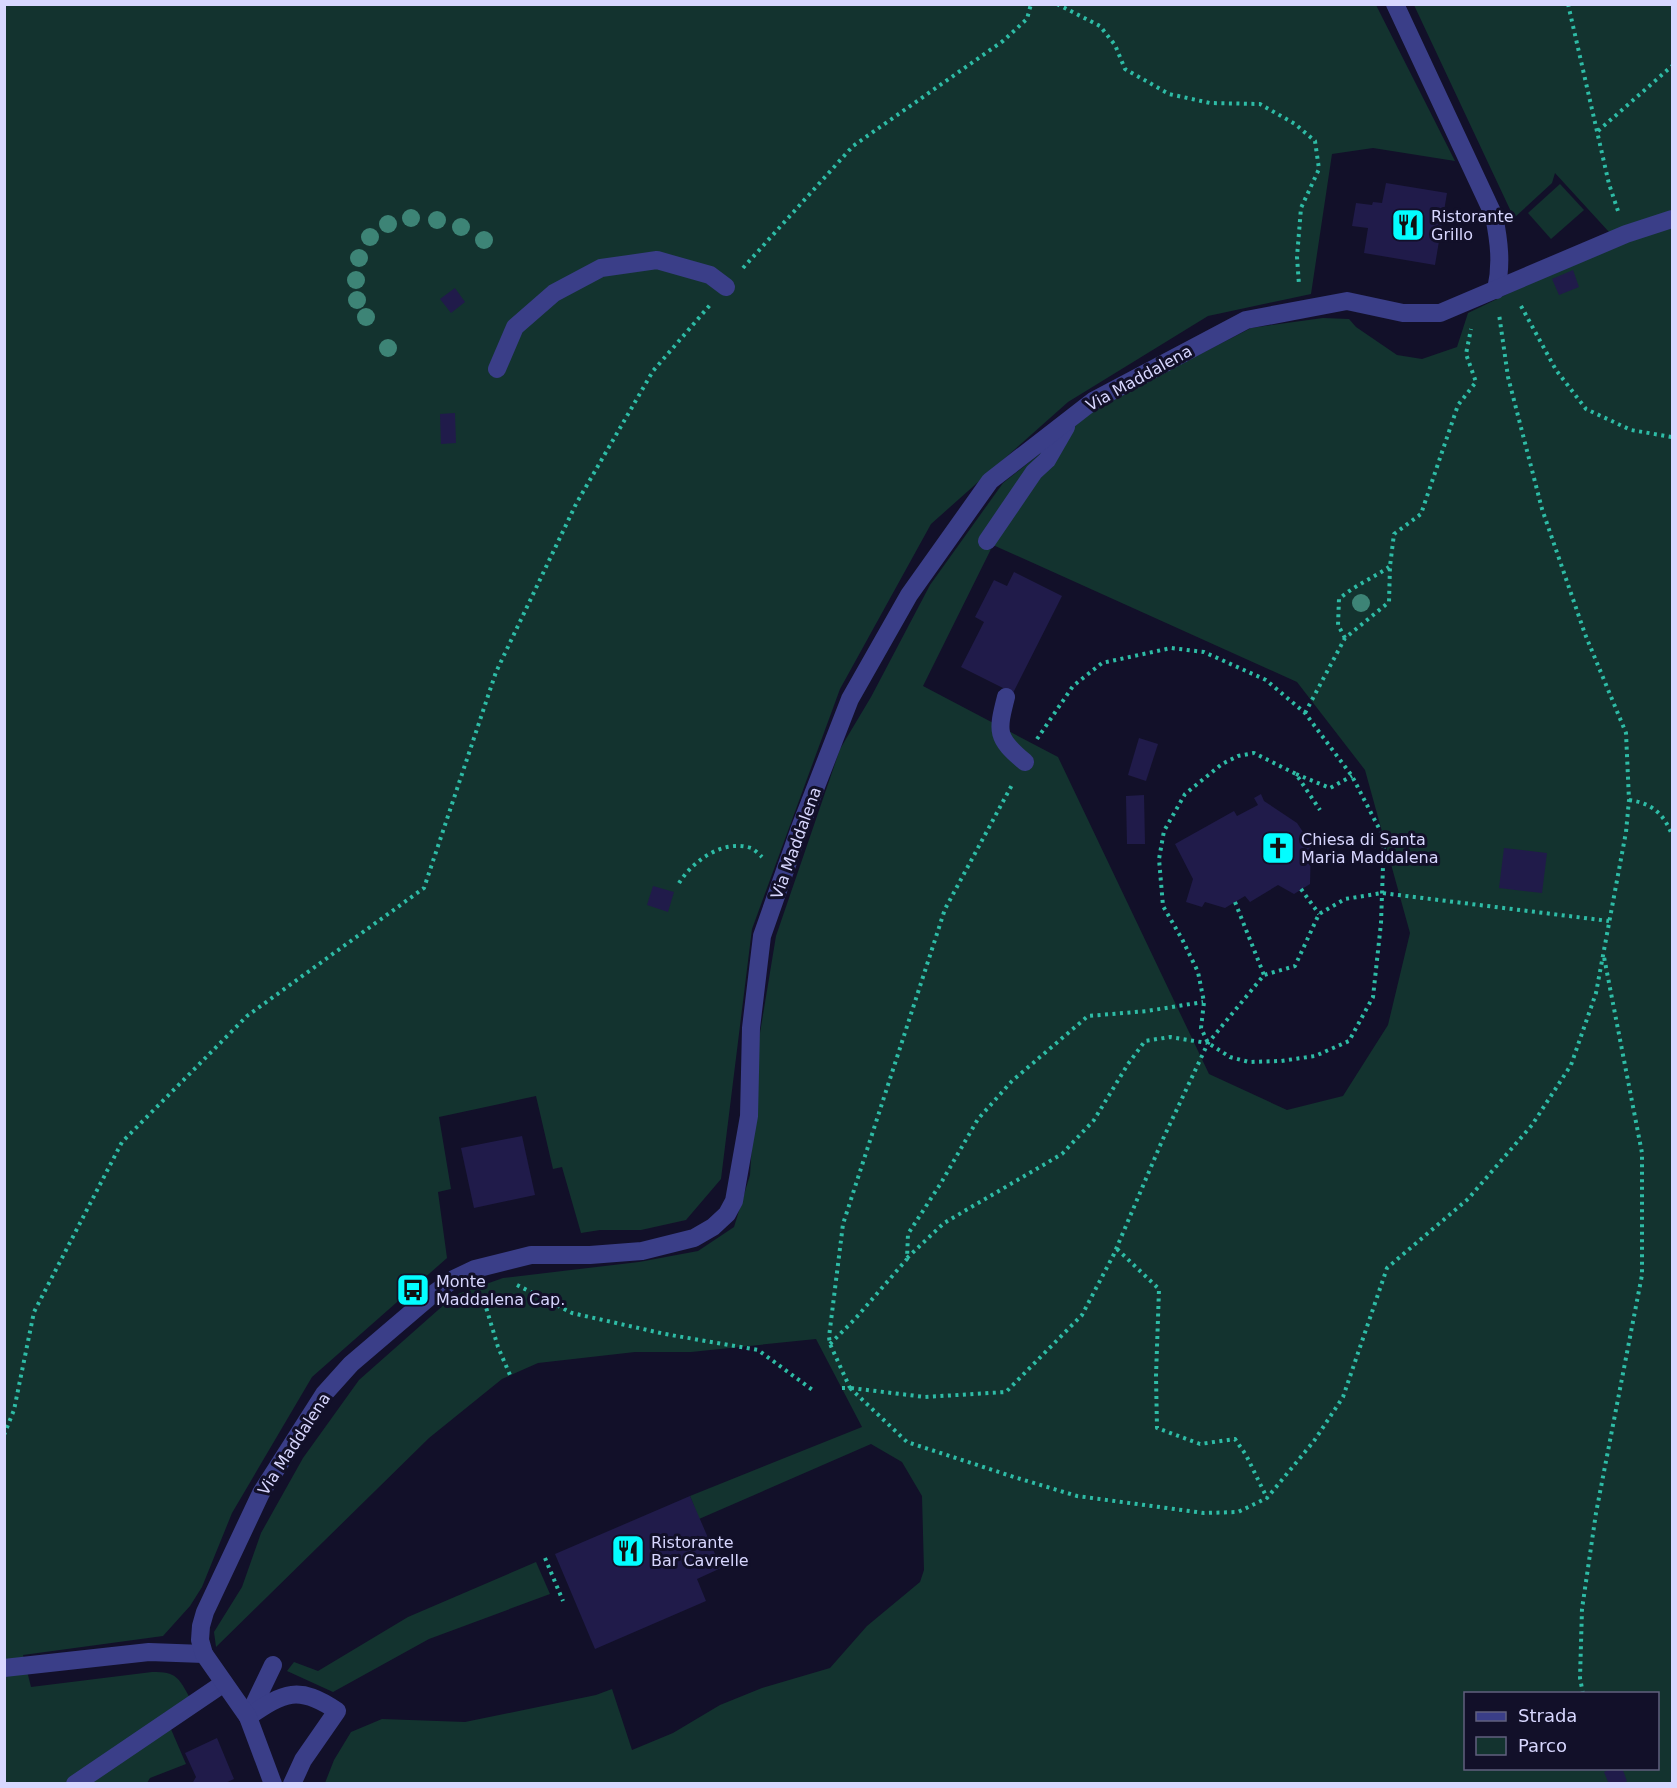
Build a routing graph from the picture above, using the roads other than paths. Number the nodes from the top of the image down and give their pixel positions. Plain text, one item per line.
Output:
1 (1395, 4) edge
2 (1672, 219) edge
3 (726, 287) road end
4 (1503, 287) junction
5 (497, 369) dead end
6 (1072, 417) junction
7 (987, 541) dead end
8 (1006, 697) dead end
9 (1025, 762) road end
10 (204, 1654) junction
11 (273, 1665) dead end
12 (4, 1668) edge
13 (224, 1683) junction
14 (248, 1717) junction
15 (271, 1782) edge
16 (75, 1784) edge
17 (292, 1784) edge

1 - 4 street
2 - 4 street, Via Maddalena
3 - 5 street
4 - 6 street, Via Maddalena
6 - 7 street
6 - 10 street, Via Maddalena
8 - 9 street
10 - 12 street
10 - 13 street, Via Maddalena
11 - 14 street
13 - 14 street, Via Maddalena
13 - 16 street
14 - 15 street, Via Maddalena
14 - 17 street

